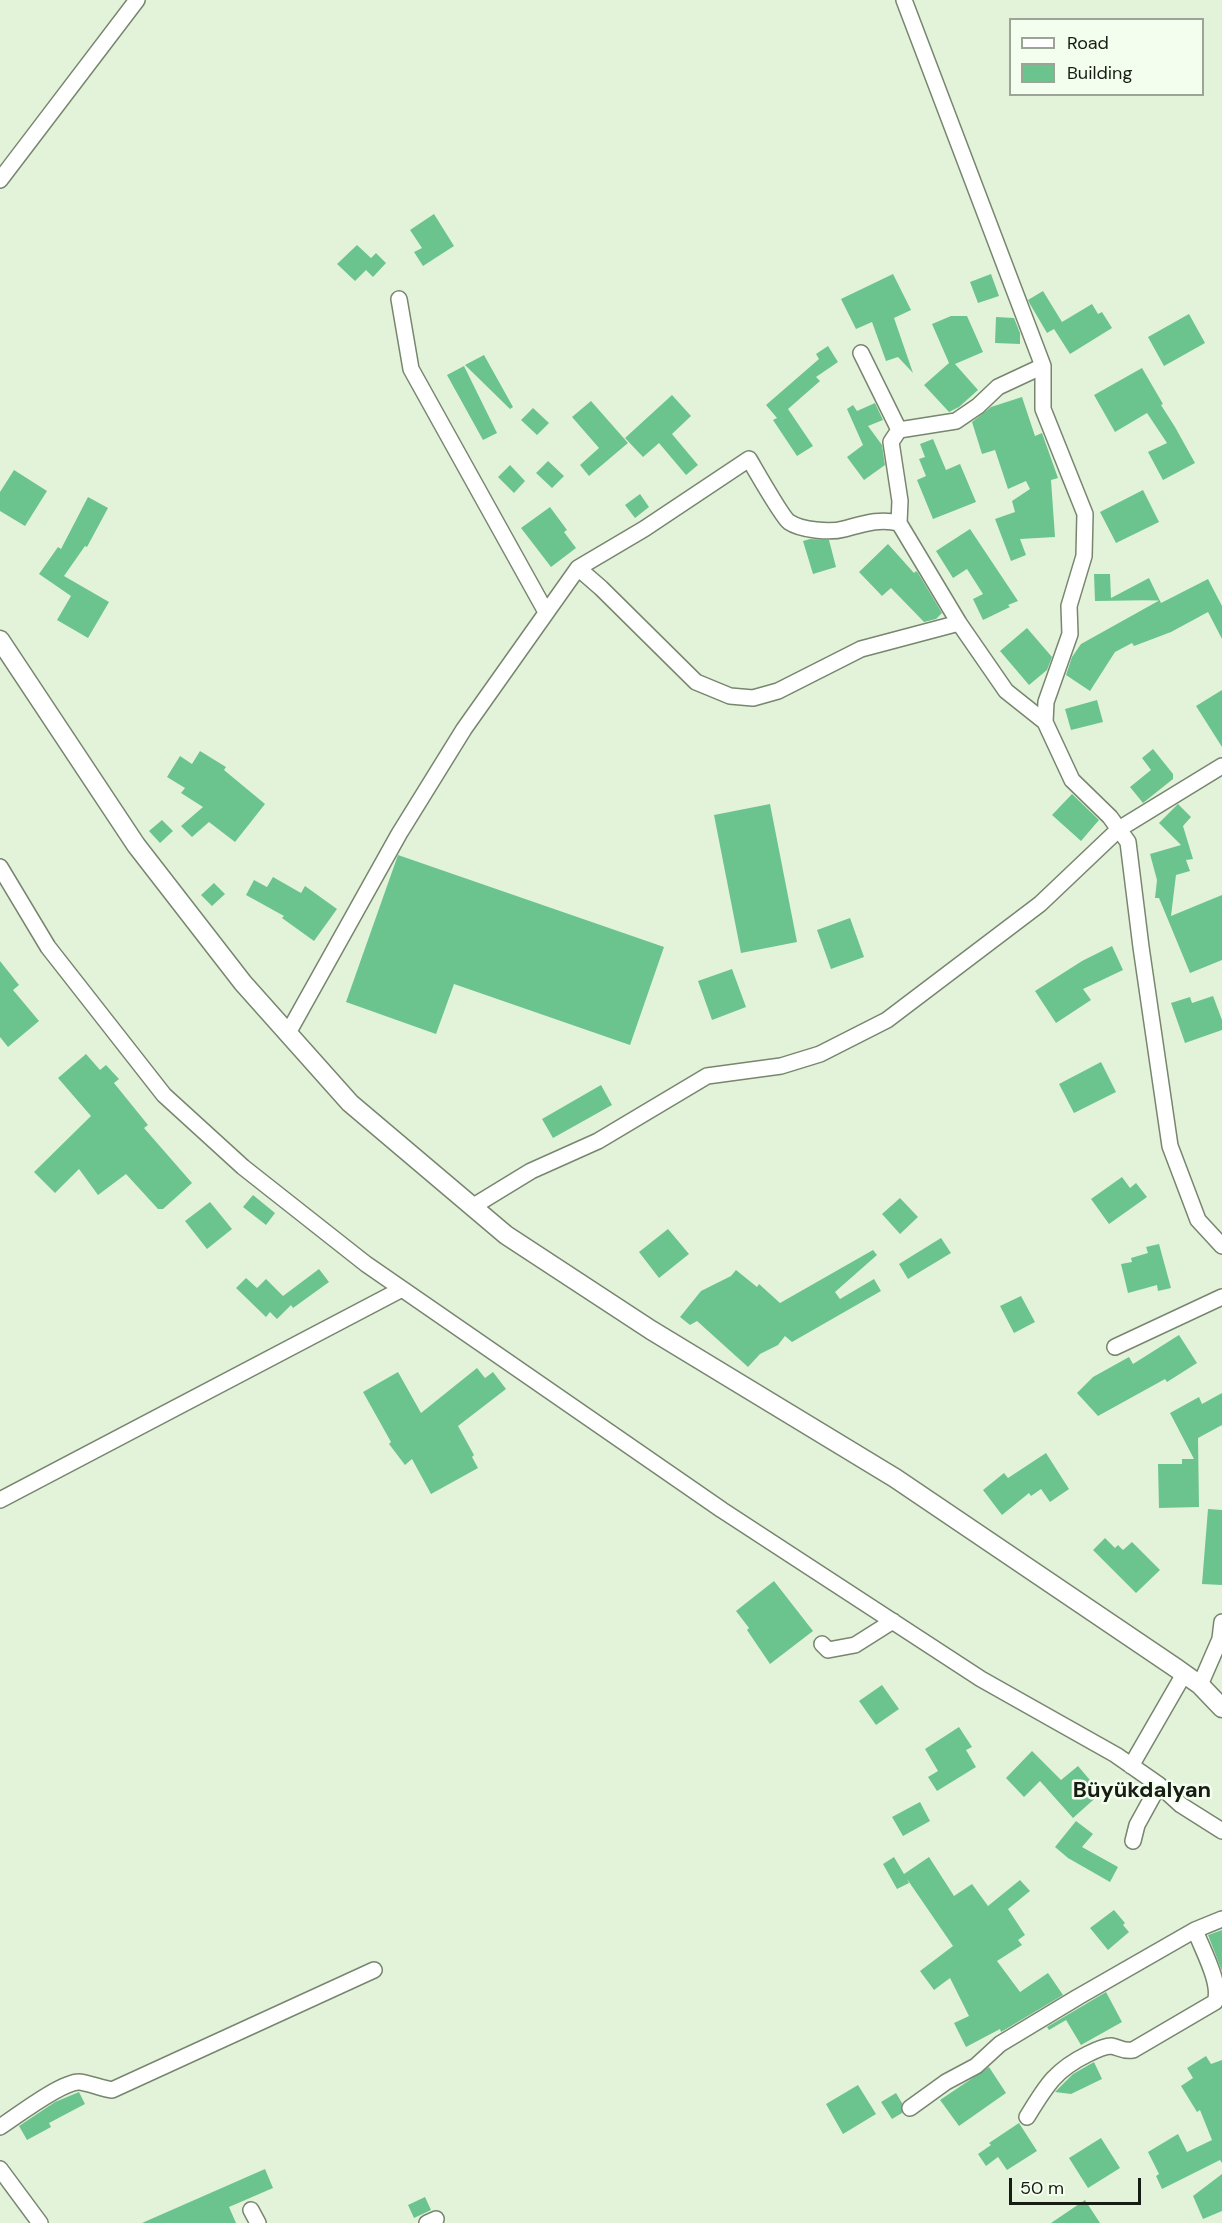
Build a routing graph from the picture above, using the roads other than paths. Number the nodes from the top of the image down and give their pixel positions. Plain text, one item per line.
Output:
1 (136, 0) edge
2 (904, 0) edge
3 (0, 180) edge
4 (399, 299) dead end
5 (861, 353) dead end
6 (1043, 366) junction
7 (899, 430) junction
8 (899, 523) junction
9 (578, 568) junction
10 (546, 612) junction
11 (959, 623) junction
12 (0, 640) edge
13 (1045, 722) junction
14 (1222, 766) edge
15 (1119, 829) junction
16 (0, 867) edge
17 (288, 1033) junction
18 (472, 1207) junction
19 (1222, 1246) edge
20 (402, 1289) junction
21 (1222, 1297) edge
22 (1115, 1347) dead end
23 (0, 1500) edge
24 (893, 1621) junction
25 (1222, 1622) edge
26 (822, 1644) dead end
27 (1184, 1674) junction
28 (1200, 1685) junction
29 (1222, 1708) edge
30 (1131, 1766) junction
31 (1159, 1785) junction
32 (1222, 1831) edge
33 (1133, 1841) dead end
34 (1222, 1919) edge
35 (1196, 1930) junction
36 (375, 1970) dead end
37 (910, 2108) dead end
38 (1027, 2116) dead end
39 (0, 2127) edge
40 (0, 2169) edge
41 (40, 2223) edge

1 - 3 street
2 - 6 street
4 - 10 street
5 - 7 street
6 - 7 street
6 - 13 street
7 - 8 street
8 - 9 street
8 - 11 street
9 - 10 street
9 - 11 street
10 - 17 street
11 - 13 street
12 - 17 street
13 - 15 street
14 - 15 street
15 - 18 street
15 - 19 street
16 - 20 street
17 - 18 street
18 - 27 street
20 - 23 street
20 - 24 street
21 - 22 street
24 - 26 street
24 - 30 street
25 - 28 street
27 - 28 street
27 - 30 street
28 - 29 street
30 - 31 street
31 - 32 street
31 - 33 street
34 - 35 street
35 - 37 street
35 - 38 street
36 - 39 street
40 - 41 street

